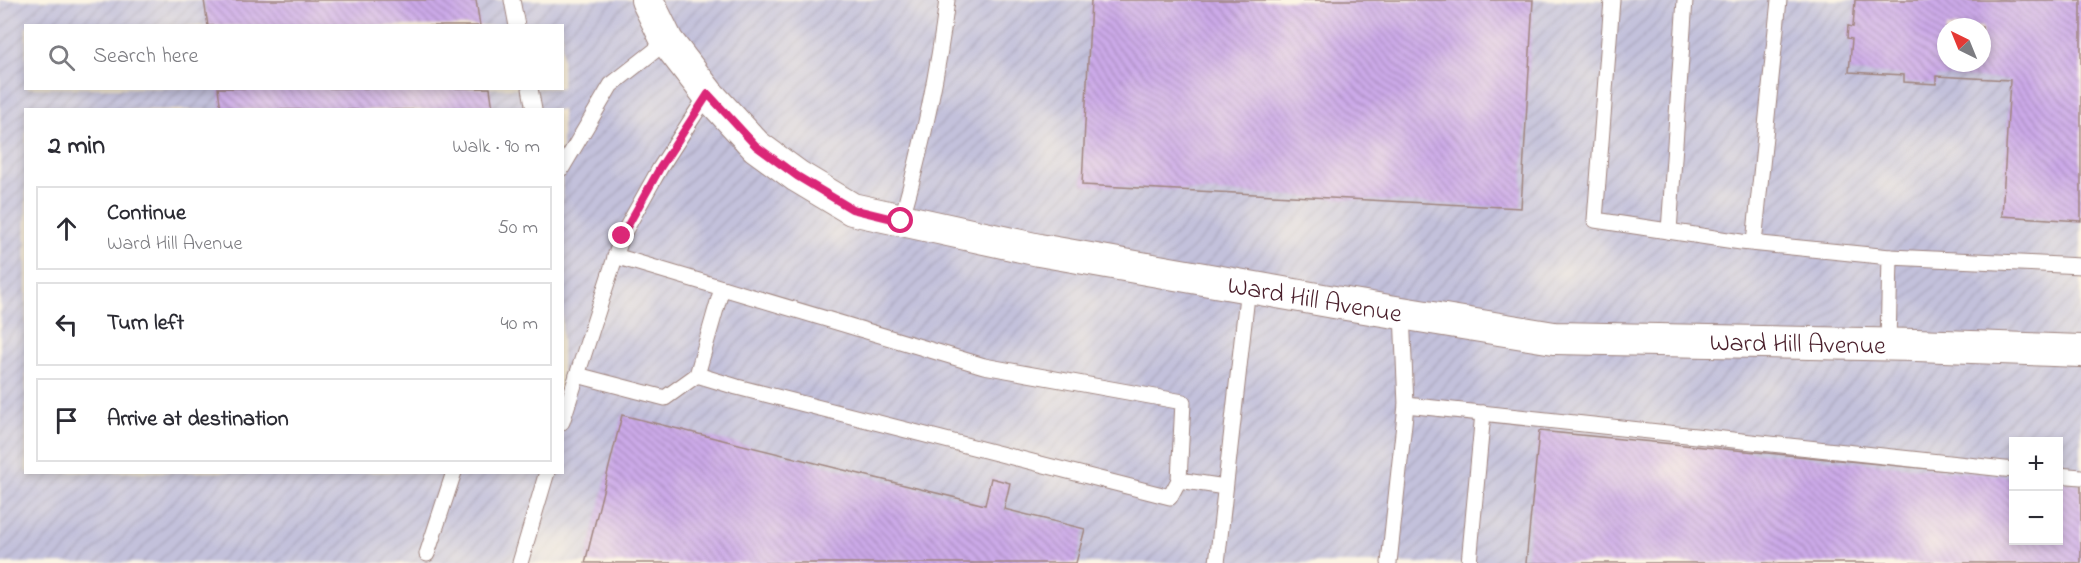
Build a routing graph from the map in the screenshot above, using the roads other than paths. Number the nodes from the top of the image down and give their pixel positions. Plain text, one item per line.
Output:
1 (512, 0) edge
2 (647, 0) edge
3 (947, 0) edge
4 (1612, 0) edge
5 (1685, 0) edge
6 (1779, 0) edge
7 (517, 24) edge
8 (667, 41) junction
9 (530, 90) edge
10 (708, 94) junction
11 (534, 108) edge
12 (564, 165) edge
13 (901, 221) junction
14 (1669, 231) junction
15 (1754, 243) junction
16 (615, 256) junction
17 (1890, 257) junction
18 (2081, 266) edge
19 (1248, 287) junction
20 (722, 288) junction
21 (1402, 313) junction
22 (1888, 344) junction
23 (2081, 351) edge
24 (577, 375) junction
25 (697, 375) junction
26 (1406, 405) junction
27 (1483, 413) junction
28 (564, 416) edge
29 (2009, 470) edge
30 (453, 474) edge
31 (546, 474) edge
32 (2063, 475) edge
33 (2081, 477) edge
34 (1179, 480) junction
35 (1225, 487) junction
36 (427, 554) dead end
37 (520, 563) edge
38 (1217, 563) edge
39 (1389, 563) edge
40 (1469, 563) edge

1 - 7 lane
2 - 8 street, Ward Hill Avenue
3 - 13 lane
4 - 14 lane
5 - 14 lane
6 - 15 lane
8 - 10 street, Ward Hill Avenue
8 - 12 lane
9 - 11 lane
10 - 13 street, Ward Hill Avenue
10 - 16 lane
13 - 19 street, Ward Hill Avenue
14 - 15 lane
15 - 17 lane
16 - 20 lane
16 - 24 lane
17 - 18 lane
17 - 22 lane
19 - 21 street, Ward Hill Avenue
19 - 35 lane
20 - 25 lane
20 - 34 lane
21 - 22 street, Ward Hill Avenue
21 - 26 lane
22 - 23 street, Ward Hill Avenue
24 - 25 lane
24 - 28 lane
25 - 34 lane
26 - 27 lane
26 - 39 lane
27 - 29 lane
27 - 40 lane
30 - 36 lane
31 - 37 lane
32 - 33 lane
34 - 35 lane
35 - 38 lane

